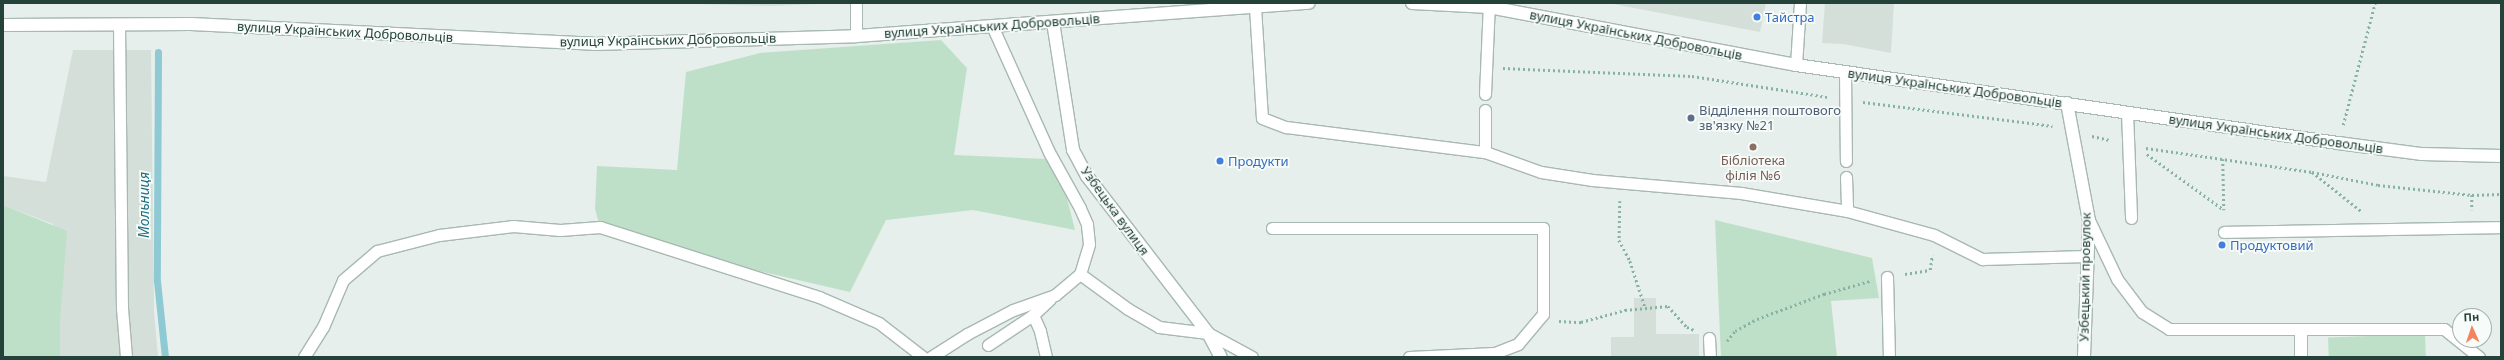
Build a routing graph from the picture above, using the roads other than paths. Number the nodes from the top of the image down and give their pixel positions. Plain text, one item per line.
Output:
1 (856, 3) edge
2 (1308, 3) edge
3 (1412, 3) edge
4 (1800, 3) edge
5 (1489, 5) edge
6 (1255, 7) junction
7 (1053, 22) junction
8 (119, 24) junction
9 (3, 25) edge
10 (993, 28) junction
11 (856, 36) junction
12 (1796, 65) junction
13 (1846, 72) junction
14 (1485, 94) dead end
15 (2066, 103) junction
16 (1485, 110) dead end
17 (2127, 112) junction
18 (1485, 152) junction
19 (2501, 156) edge
20 (1846, 161) dead end
21 (1846, 177) dead end
22 (1846, 211) junction
23 (2131, 218) dead end
24 (2089, 220) junction
25 (2501, 227) edge
26 (1272, 228) dead end
27 (2224, 232) road end
28 (2087, 256) junction
29 (1080, 274) junction
30 (1887, 277) road end
31 (1054, 294) junction
32 (1033, 315) junction
33 (2301, 330) junction
34 (1208, 333) junction
35 (1709, 338) road end
36 (988, 345) dead end
37 (126, 357) edge
38 (304, 357) edge
39 (923, 357) edge
40 (931, 357) edge
41 (1046, 357) edge
42 (1221, 357) edge
43 (1252, 357) edge
44 (1409, 357) edge
45 (1710, 357) edge
46 (1889, 357) edge
47 (2084, 357) edge
48 (2301, 357) edge
49 (2479, 357) edge

1 - 11 lane
2 - 6 street, вулиця Українських Добровольців
3 - 5 street, вулиця Українських Добровольців
4 - 12 lane
5 - 12 street, вулиця Українських Добровольців
5 - 14 lane
6 - 7 street, вулиця Українських Добровольців
6 - 18 lane
7 - 10 street, вулиця Українських Добровольців
7 - 34 street, Узбецька вулиця
8 - 9 street, вулиця Українських Добровольців
8 - 11 street, вулиця Українських Добровольців
8 - 37 lane
10 - 11 street, вулиця Українських Добровольців
10 - 29 lane
12 - 13 street, вулиця Українських Добровольців
13 - 15 street, вулиця Українських Добровольців
13 - 20 lane
15 - 17 street, вулиця Українських Добровольців
15 - 24 street, Узбецький провулок
16 - 18 lane
17 - 19 street, вулиця Українських Добровольців
17 - 23 lane
18 - 22 lane
21 - 22 lane
22 - 28 lane
24 - 28 street, Узбецький провулок
24 - 33 lane
25 - 27 lane
26 - 44 lane
28 - 47 street, Узбецький провулок
29 - 31 lane
29 - 34 lane
30 - 46 lane
31 - 32 lane
31 - 40 lane
32 - 36 lane
32 - 41 lane
33 - 48 street
33 - 49 lane
34 - 42 street, Узбецька вулиця
34 - 43 lane
35 - 45 lane
38 - 39 lane

